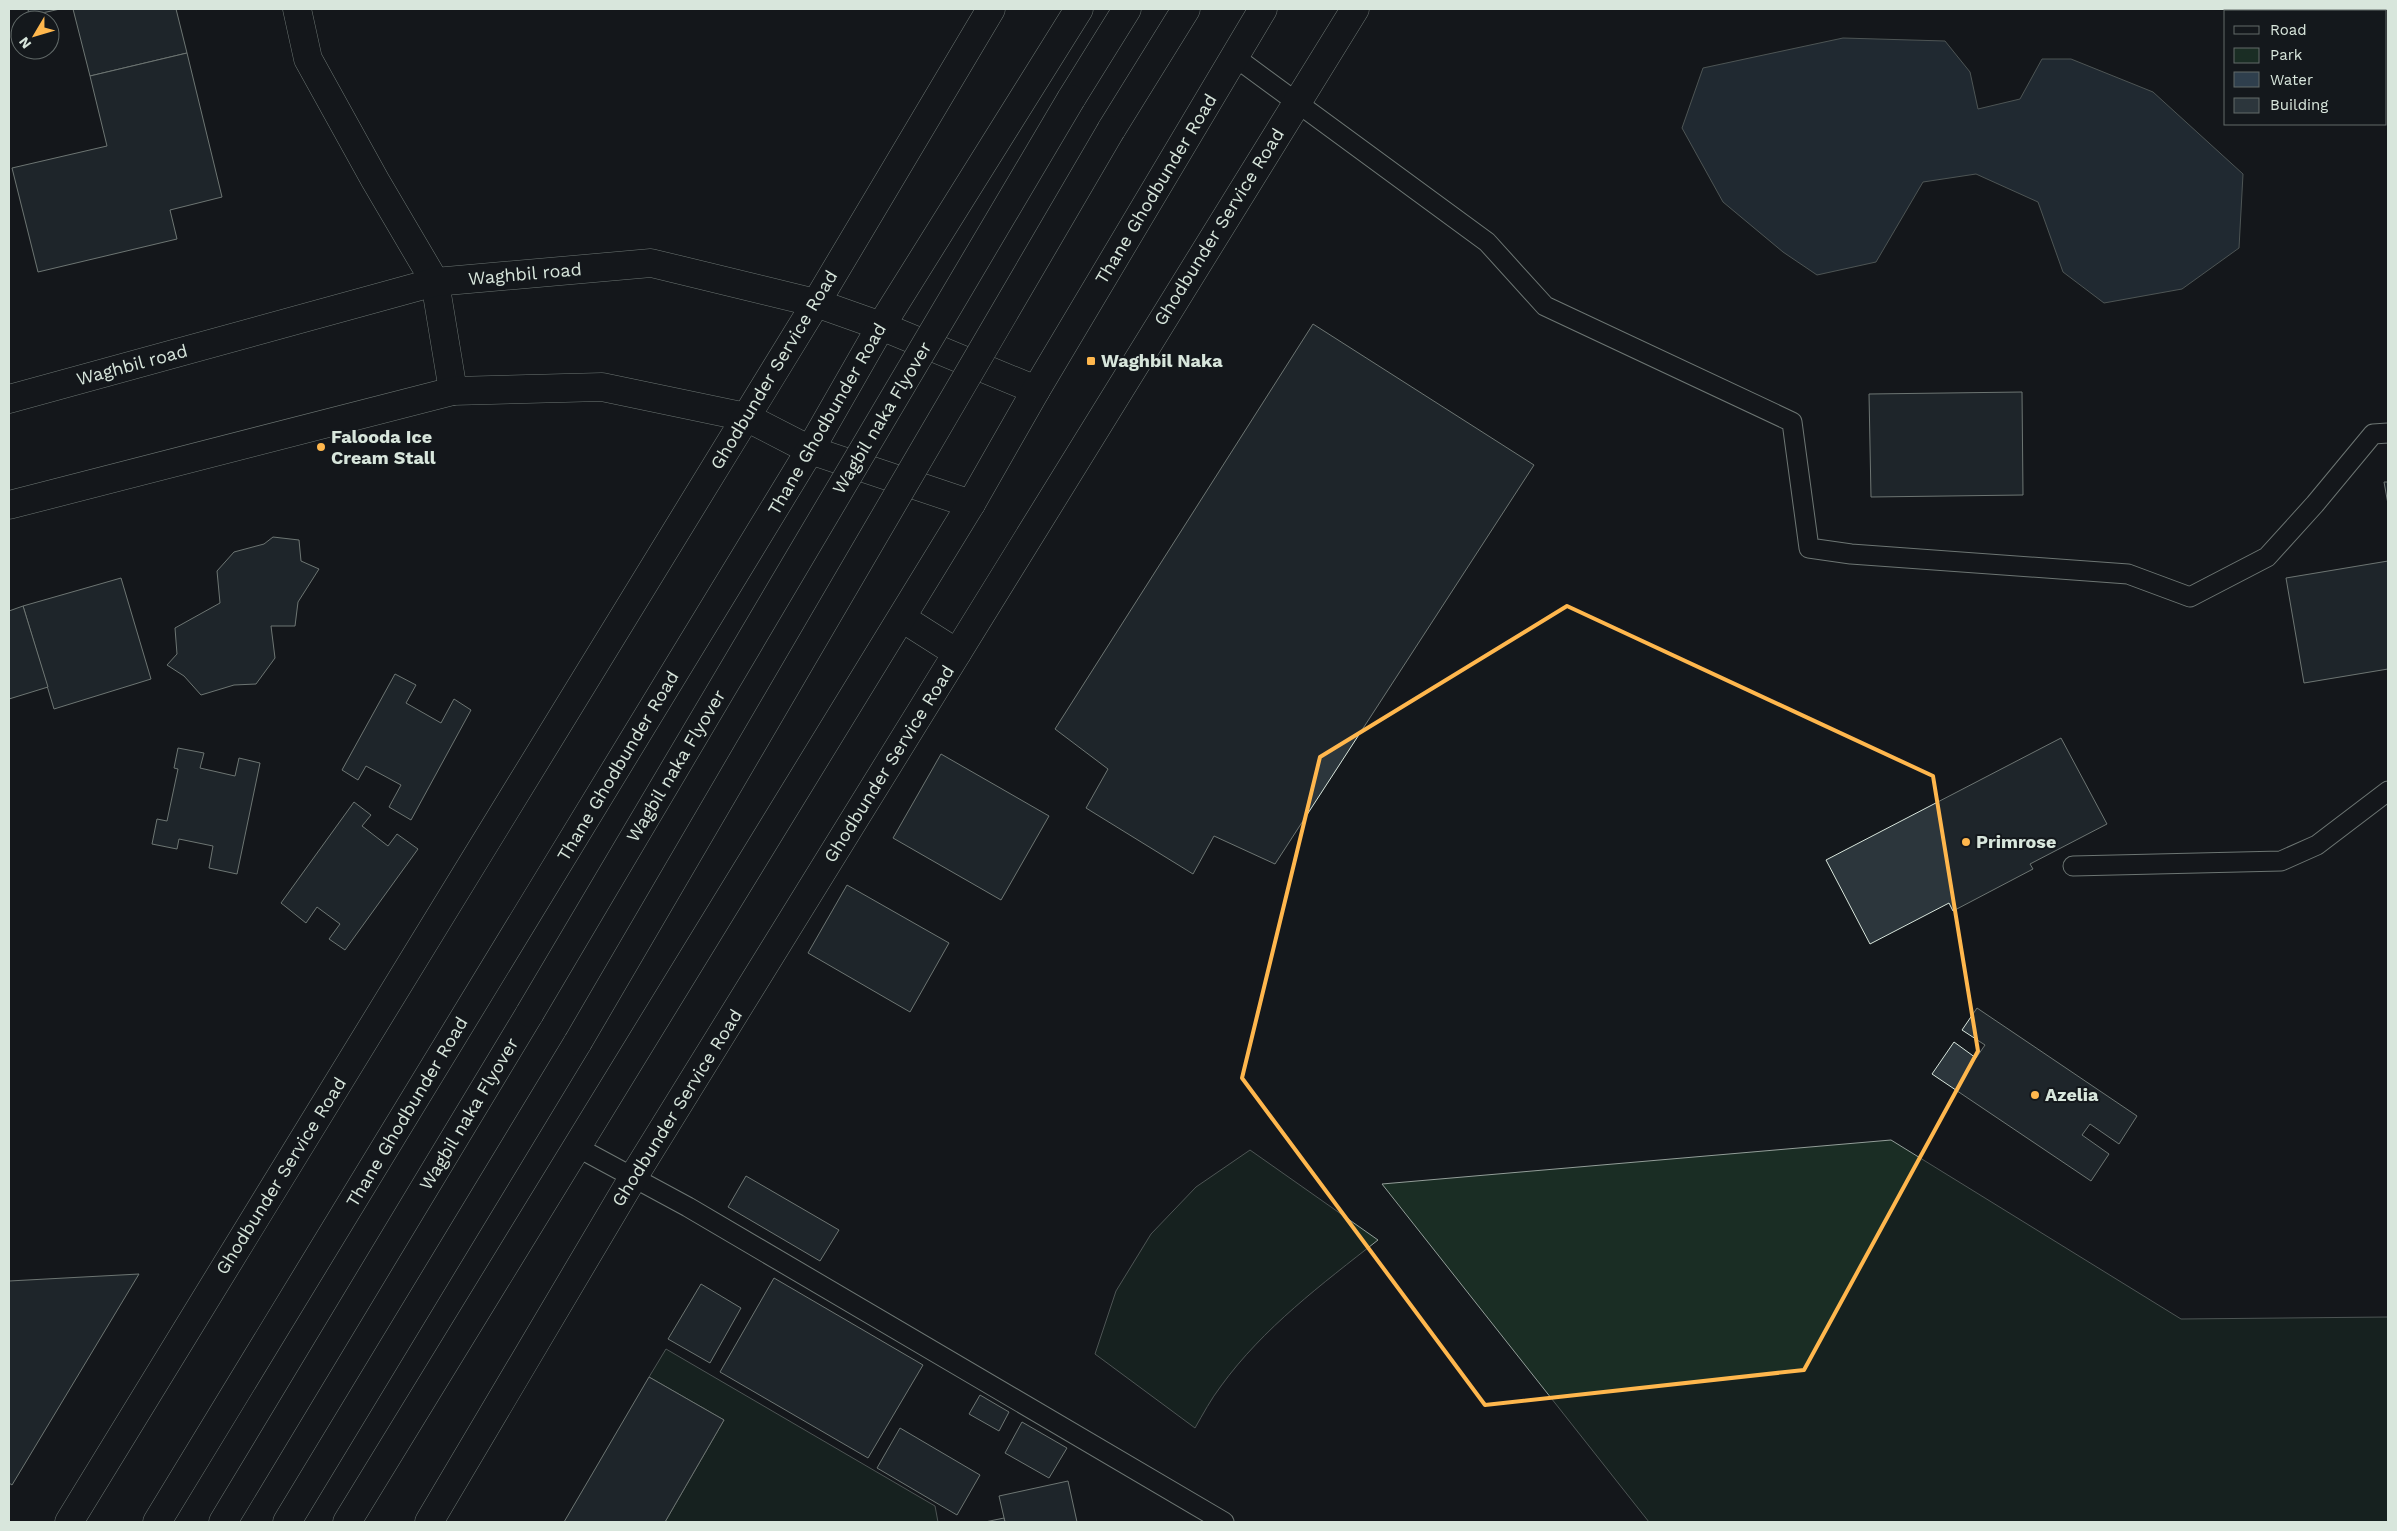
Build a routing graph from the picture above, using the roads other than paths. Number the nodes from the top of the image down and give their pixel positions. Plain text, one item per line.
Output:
1 (297, 9) edge
2 (991, 9) edge
3 (1079, 9) edge
4 (1127, 9) edge
5 (1186, 9) edge
6 (1263, 9) edge
7 (1355, 9) edge
8 (1235, 57) junction
9 (1296, 102) junction
10 (435, 282) junction
11 (816, 303) junction
12 (881, 326) junction
13 (1036, 390) junction
14 (453, 391) junction
15 (9, 399) edge
16 (746, 417) junction
17 (2388, 432) edge
18 (810, 450) junction
19 (971, 504) junction
20 (9, 505) edge
21 (902, 618) junction
22 (957, 653) junction
23 (2388, 792) edge
24 (2073, 866) dead end
25 (577, 1147) junction
26 (634, 1176) junction
27 (68, 1522) edge
28 (157, 1522) edge
29 (223, 1522) edge
30 (287, 1522) edge
31 (347, 1522) edge
32 (429, 1522) edge
33 (1224, 1522) edge

1 - 10 main road
2 - 11 main road, Ghodbunder Service Road
3 - 12 main road, Thane Ghodbunder Road
4 - 29 main road, Wagbil naka Flyover, bridge
5 - 30 main road, bridge
6 - 8 main road, Thane Ghodbunder Road
7 - 9 main road, Ghodbunder Service Road
8 - 9 lane
8 - 13 main road, Thane Ghodbunder Road
9 - 17 lane
9 - 22 main road, Ghodbunder Service Road
10 - 11 main road, Waghbil road
10 - 14 main road
10 - 15 main road, Waghbil road
11 - 12 main road, Waghbil road
11 - 16 main road, Ghodbunder Service Road
12 - 13 main road, Waghbil road
12 - 18 main road, Thane Ghodbunder Road
13 - 19 main road, Thane Ghodbunder Road
14 - 16 main road
14 - 20 main road
16 - 18 main road
16 - 27 main road, Ghodbunder Service Road
18 - 19 main road
18 - 28 main road, Thane Ghodbunder Road
19 - 21 main road, Thane Ghodbunder Road
21 - 22 main road
21 - 25 main road, Thane Ghodbunder Road
22 - 26 main road, Ghodbunder Service Road
23 - 24 lane
25 - 26 lane
25 - 31 main road, Thane Ghodbunder Road
26 - 32 main road, Ghodbunder Service Road
26 - 33 lane

